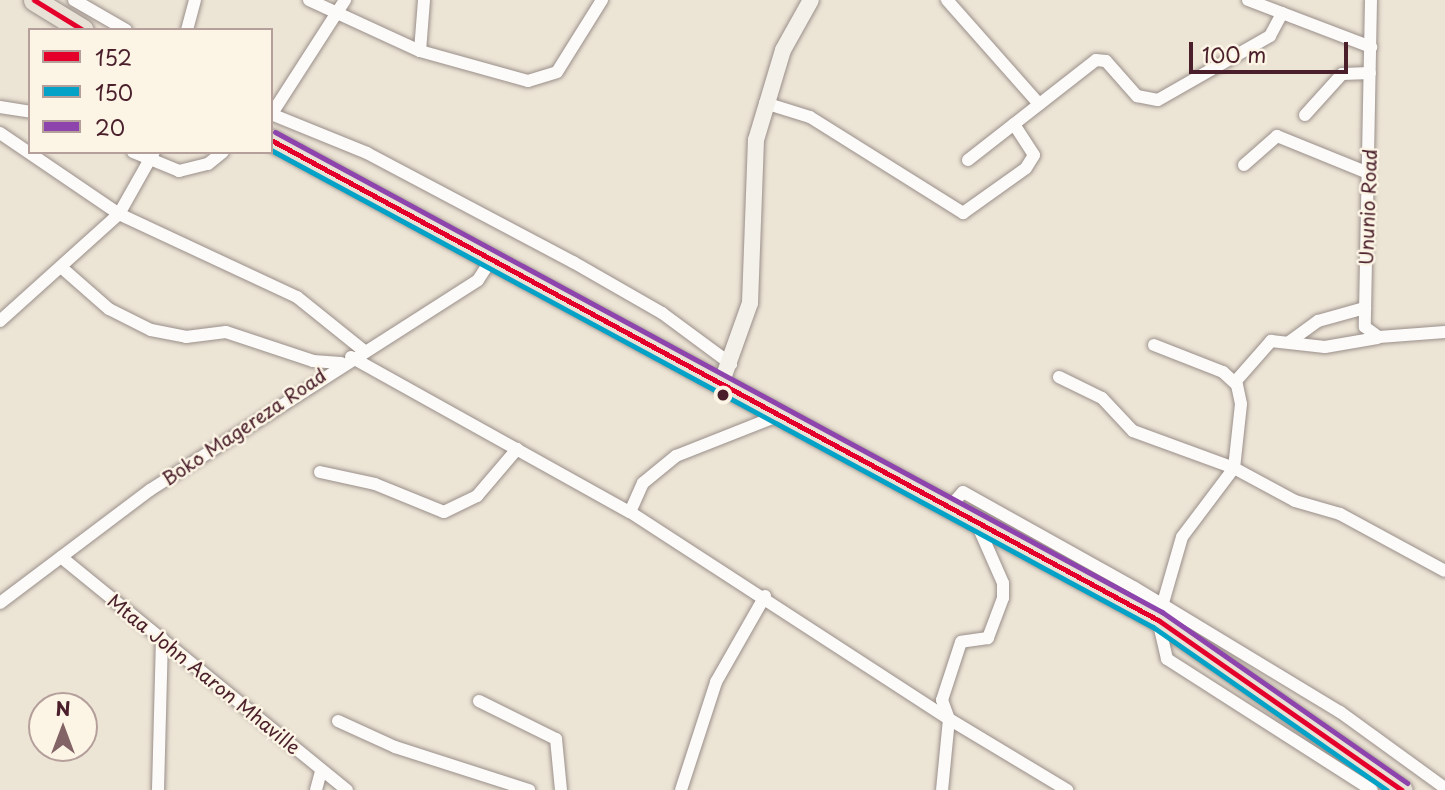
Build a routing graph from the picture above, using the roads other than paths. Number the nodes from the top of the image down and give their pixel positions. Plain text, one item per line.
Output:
1 (34, 0) edge
2 (74, 0) edge
3 (195, 0) edge
4 (309, 0) edge
5 (345, 0) edge
6 (424, 0) edge
7 (602, 0) edge
8 (811, 0) edge
9 (947, 0) edge
10 (1248, 0) edge
11 (1371, 0) edge
12 (1282, 13) junction
13 (341, 14) junction
14 (80, 28) edge
15 (123, 28) edge
16 (188, 28) edge
17 (1371, 47) junction
18 (420, 51) junction
19 (1370, 73) junction
20 (765, 103) junction
21 (1039, 104) junction
22 (0, 107) edge
23 (28, 112) edge
24 (273, 113) edge
25 (273, 114) edge
26 (1306, 115) dead end
27 (1014, 124) junction
28 (0, 133) edge
29 (273, 141) edge
30 (28, 152) edge
31 (31, 154) edge
32 (220, 154) edge
33 (152, 158) edge
34 (968, 160) dead end
35 (1244, 164) dead end
36 (1368, 173) junction
37 (120, 214) junction
38 (491, 260) junction
39 (61, 267) junction
40 (1365, 308) junction
41 (0, 321) edge
42 (1445, 332) edge
43 (1379, 337) junction
44 (1289, 342) junction
45 (1154, 345) dead end
46 (363, 350) junction
47 (346, 360) junction
48 (731, 364) junction
49 (1059, 377) dead end
50 (1235, 382) junction
51 (721, 384) junction
52 (783, 414) junction
53 (517, 449) junction
54 (1234, 468) junction
55 (320, 472) dead end
56 (949, 508) junction
57 (630, 512) junction
58 (976, 523) junction
59 (61, 557) junction
60 (1445, 571) edge
61 (765, 596) junction
62 (0, 603) edge
63 (1161, 612) junction
64 (162, 638) junction
65 (479, 701) dead end
66 (949, 719) junction
67 (338, 721) dead end
68 (321, 771) junction
69 (1445, 788) edge
70 (158, 790) edge
71 (316, 790) edge
72 (347, 790) edge
73 (529, 790) edge
74 (561, 790) edge
75 (681, 790) edge
76 (942, 790) edge
77 (1067, 790) edge
78 (1372, 790) edge
79 (1402, 790) edge

1 - 14 highway
2 - 15 street
3 - 16 street
4 - 13 street
5 - 13 street
6 - 18 street
7 - 18 street
8 - 20 street
9 - 21 street
10 - 12 street
11 - 17 street, Ununio Road
12 - 17 street
12 - 21 street
13 - 18 street
13 - 24 street
17 - 19 street, Ununio Road
19 - 26 street
19 - 36 street, Ununio Road
20 - 27 street
20 - 48 street
21 - 27 street
22 - 23 street
25 - 48 street
27 - 34 street
28 - 30 street
29 - 38 highway
31 - 37 street
32 - 33 street
33 - 37 street
35 - 36 street
36 - 40 street, Ununio Road
37 - 39 street
37 - 46 street
38 - 46 street, Boko Magereza Road
38 - 51 highway
39 - 41 street
39 - 47 street
40 - 43 street, Ununio Road
40 - 44 street
42 - 43 street
43 - 44 street
44 - 50 street
45 - 50 street
46 - 47 street, Boko Magereza Road
47 - 53 street
47 - 59 street, Boko Magereza Road
48 - 51 street
49 - 54 street
50 - 54 street
51 - 52 highway
52 - 56 highway
52 - 57 street
53 - 55 street
53 - 57 street
54 - 60 street
54 - 63 street
56 - 58 highway
56 - 63 street
57 - 61 street
58 - 63 highway
58 - 66 street
59 - 62 street, Boko Magereza Road
59 - 64 street, Mtaa John Aaron Mhaville
61 - 66 street
61 - 75 street
63 - 69 street
63 - 78 street
63 - 79 highway
64 - 68 street, Mtaa John Aaron Mhaville
64 - 70 street
65 - 74 street
66 - 76 street
66 - 77 street
67 - 73 street
68 - 71 street
68 - 72 street, Mtaa John Aaron Mhaville

